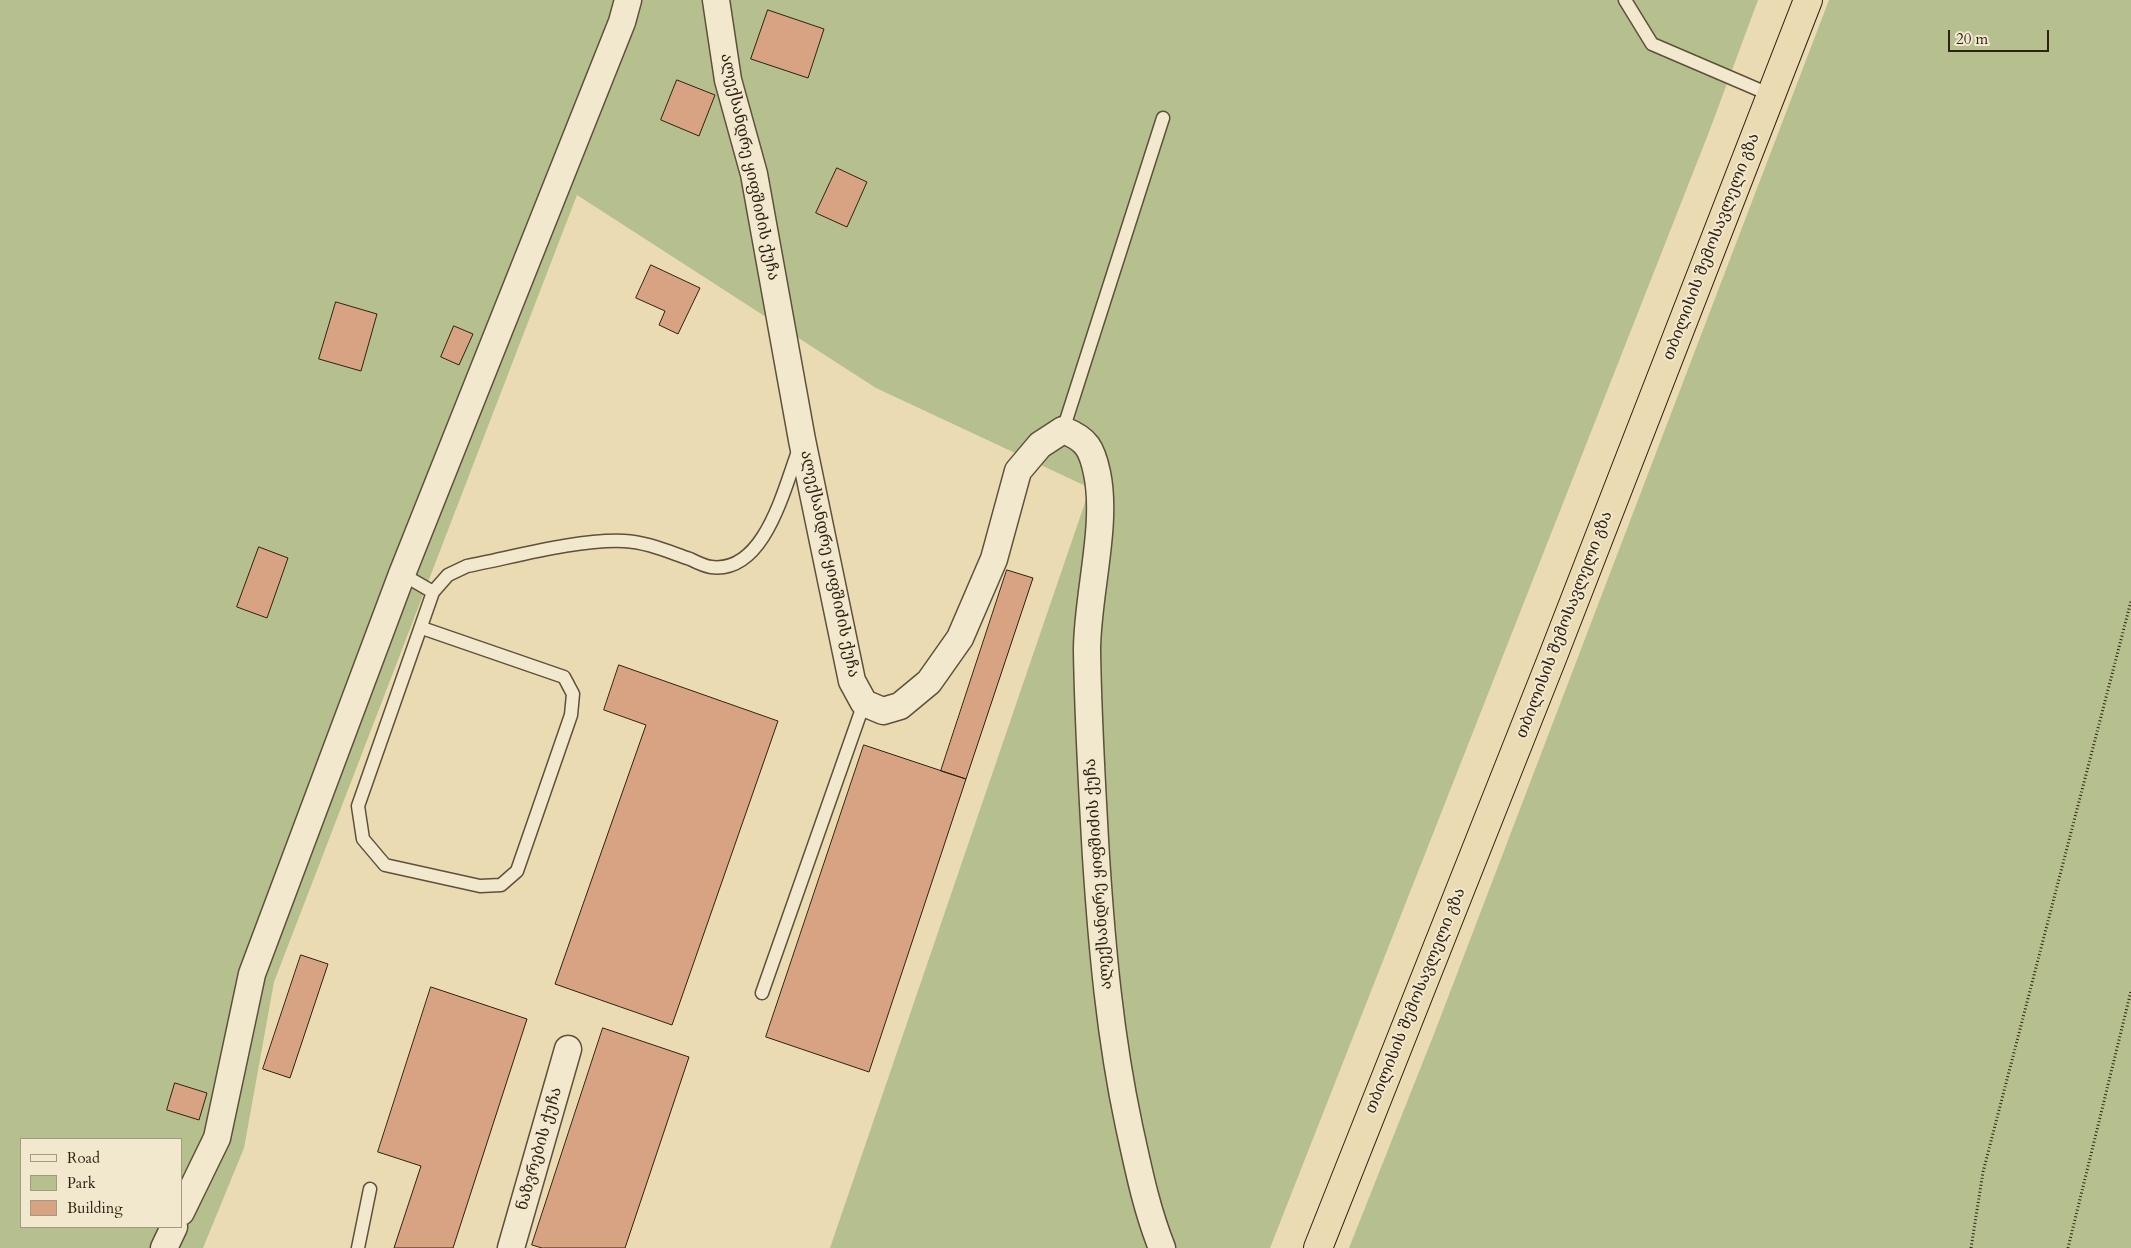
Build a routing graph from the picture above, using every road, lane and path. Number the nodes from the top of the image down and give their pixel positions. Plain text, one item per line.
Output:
1 (628, 0) edge
2 (716, 0) edge
3 (1625, 0) edge
4 (1808, 0) edge
5 (1771, 95) junction
6 (1163, 118) dead end
7 (1064, 430) junction
8 (802, 440) junction
9 (402, 574) junction
10 (433, 592) junction
11 (2131, 601) edge
12 (422, 628) junction
13 (864, 703) junction
14 (2131, 991) edge
15 (762, 993) dead end
16 (568, 1049) dead end
17 (370, 1189) dead end
18 (182, 1210) edge
19 (174, 1228) edge
20 (164, 1248) edge
21 (358, 1248) edge
22 (511, 1248) edge
23 (1162, 1248) edge
24 (1318, 1248) edge
25 (1971, 1248) edge
26 (2068, 1248) edge

1 - 9 street
2 - 8 street, ალექსანდრე ყიფშიძის ქუჩა
3 - 5 lane
4 - 5 highway, თბილისის შემოსავლელი გზა
5 - 24 highway, თბილისის შემოსავლელი გზა
6 - 7 lane
7 - 13 street
7 - 23 street, ალექსანდრე ყიფშიძის ქუჩა
8 - 10 lane
8 - 13 street, ალექსანდრე ყიფშიძის ქუჩა
9 - 10 lane
9 - 18 street
10 - 12 lane
11 - 25 path
12 - 12 lane
13 - 15 lane
14 - 26 path
16 - 22 street, ნაზვრების ქუჩა
17 - 21 lane
19 - 20 street

